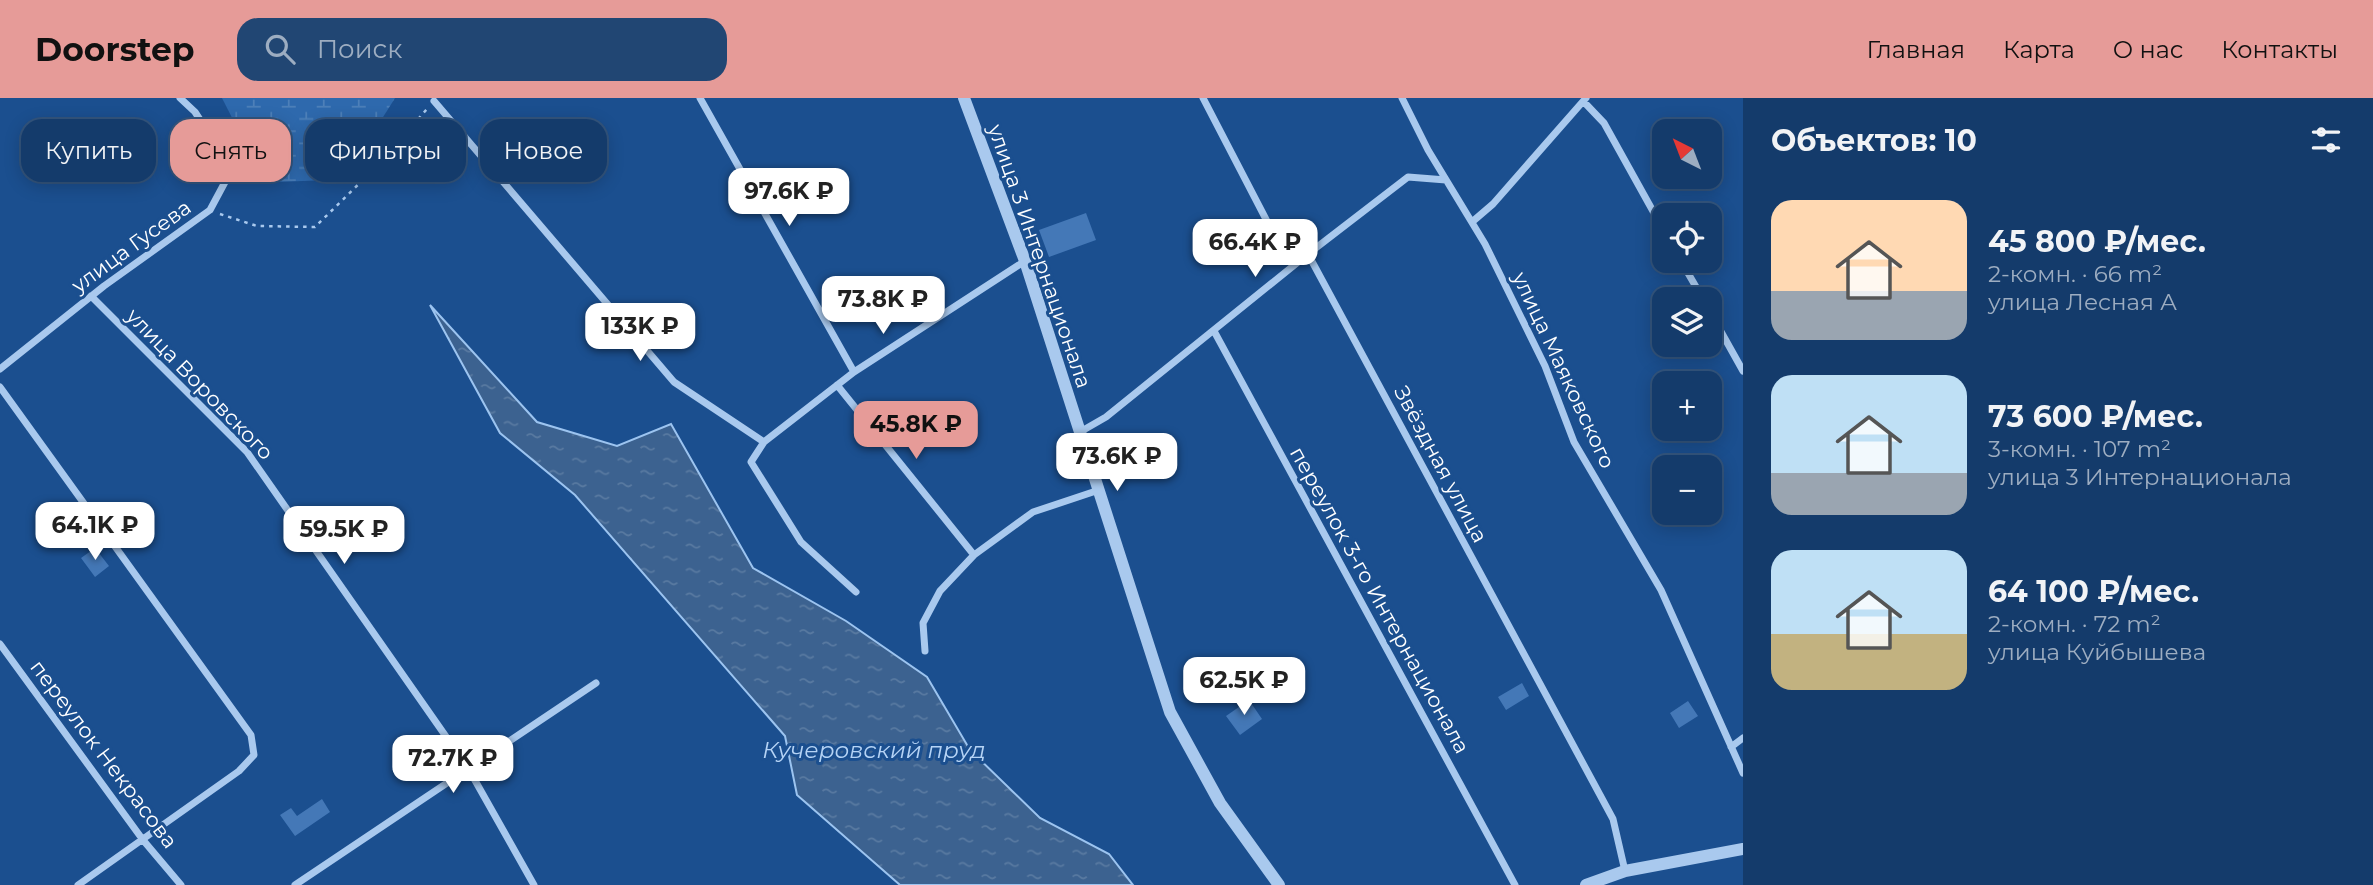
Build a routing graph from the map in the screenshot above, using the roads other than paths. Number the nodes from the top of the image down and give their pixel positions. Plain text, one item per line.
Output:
1 (180, 98) edge
2 (700, 98) edge
3 (964, 98) edge
4 (1203, 98) edge
5 (1402, 98) edge
6 (1585, 100) edge
7 (434, 101) road end
8 (1446, 180) junction
9 (1652, 209) edge
10 (1472, 222) junction
11 (1308, 254) junction
12 (1025, 261) junction
13 (91, 296) junction
14 (1214, 331) junction
15 (1722, 333) edge
16 (0, 369) edge
17 (1743, 370) edge
18 (854, 372) junction
19 (836, 385) junction
20 (0, 387) edge
21 (1080, 432) junction
22 (764, 442) junction
23 (1099, 490) junction
24 (974, 555) junction
25 (856, 592) dead end
26 (0, 643) edge
27 (925, 651) dead end
28 (596, 683) dead end
29 (1743, 738) edge
30 (1731, 747) junction
31 (468, 768) junction
32 (1743, 773) edge
33 (143, 840) junction
34 (1743, 849) edge
35 (1625, 871) junction
36 (78, 885) edge
37 (181, 885) edge
38 (295, 885) edge
39 (534, 885) edge
40 (1279, 885) edge
41 (1515, 885) edge
42 (1586, 885) edge

1 - 13 street, улица Гусева
2 - 18 street
3 - 12 street, улица 3 Интернационала
4 - 11 street
5 - 8 street, улица Маяковского
6 - 9 street
6 - 10 street
7 - 22 street
8 - 10 street, улица Маяковского
8 - 11 street
10 - 30 street, улица Маяковского
11 - 14 street
11 - 35 street, Звёздная улица
12 - 18 street
12 - 21 street, улица 3 Интернационала
13 - 16 street, улица Гусева
13 - 31 street, улица Воровского
14 - 21 street
14 - 41 street, переулок 3-го Интернационала
15 - 17 street
18 - 19 street
19 - 22 street
19 - 24 street
20 - 33 street
21 - 23 street, улица 3 Интернационала
22 - 25 street
23 - 24 street
23 - 40 street, улица 3 Интернационала
24 - 27 street
26 - 33 street, переулок Некрасова
28 - 31 street
29 - 30 street
30 - 32 street, улица Маяковского
31 - 38 street
31 - 39 street, улица Воровского
33 - 36 street
33 - 37 street, переулок Некрасова
34 - 35 street
35 - 42 street

